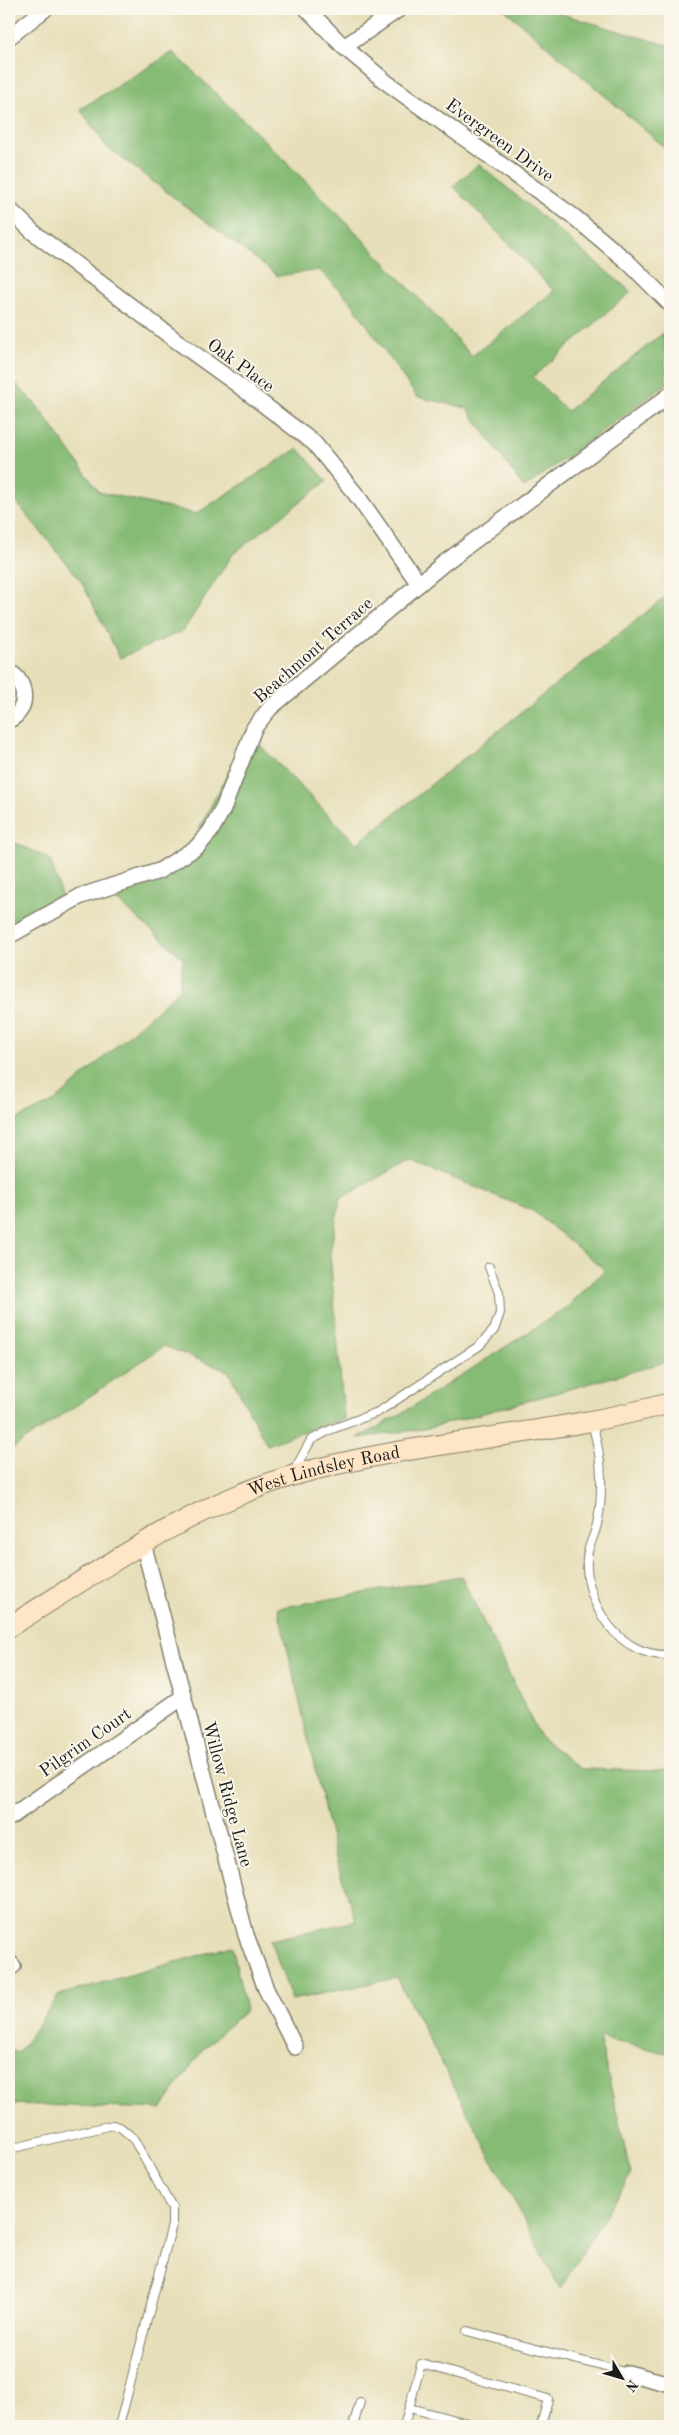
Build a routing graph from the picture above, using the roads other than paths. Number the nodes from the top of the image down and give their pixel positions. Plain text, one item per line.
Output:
1 (45, 9) edge
2 (307, 9) edge
3 (398, 9) edge
4 (9, 37) edge
5 (344, 48) junction
6 (9, 209) edge
7 (670, 304) edge
8 (670, 395) edge
9 (419, 584) junction
10 (9, 672) edge
11 (9, 720) edge
12 (9, 936) edge
13 (489, 1267) dead end
14 (670, 1403) edge
15 (592, 1423) junction
16 (290, 1476) junction
17 (143, 1543) junction
18 (9, 1628) edge
19 (670, 1655) edge
20 (183, 1697) junction
21 (9, 1818) edge
22 (295, 2048) dead end
23 (9, 2148) edge
24 (467, 2332) dead end
25 (628, 2372) joint
26 (670, 2384) edge
27 (360, 2402) dead end
28 (409, 2408) junction
29 (119, 2426) edge
30 (353, 2426) edge
31 (404, 2426) edge
32 (479, 2426) edge
33 (541, 2426) edge

1 - 4 street
2 - 5 street, Evergreen Drive
3 - 5 street
5 - 7 street, Evergreen Drive
6 - 9 street, Oak Place
8 - 9 street, Beachmont Terrace
9 - 12 street, Beachmont Terrace
10 - 11 street
13 - 16 lane
14 - 15 street, West Lindsley Road
15 - 16 street, West Lindsley Road
15 - 19 lane
16 - 17 street, West Lindsley Road
17 - 18 street, West Lindsley Road
17 - 20 street, Willow Ridge Lane
20 - 21 street, Pilgrim Court
20 - 22 street, Willow Ridge Lane
23 - 29 lane
24 - 25 lane
25 - 26 street
27 - 30 lane
28 - 31 lane
28 - 32 lane
28 - 33 lane

